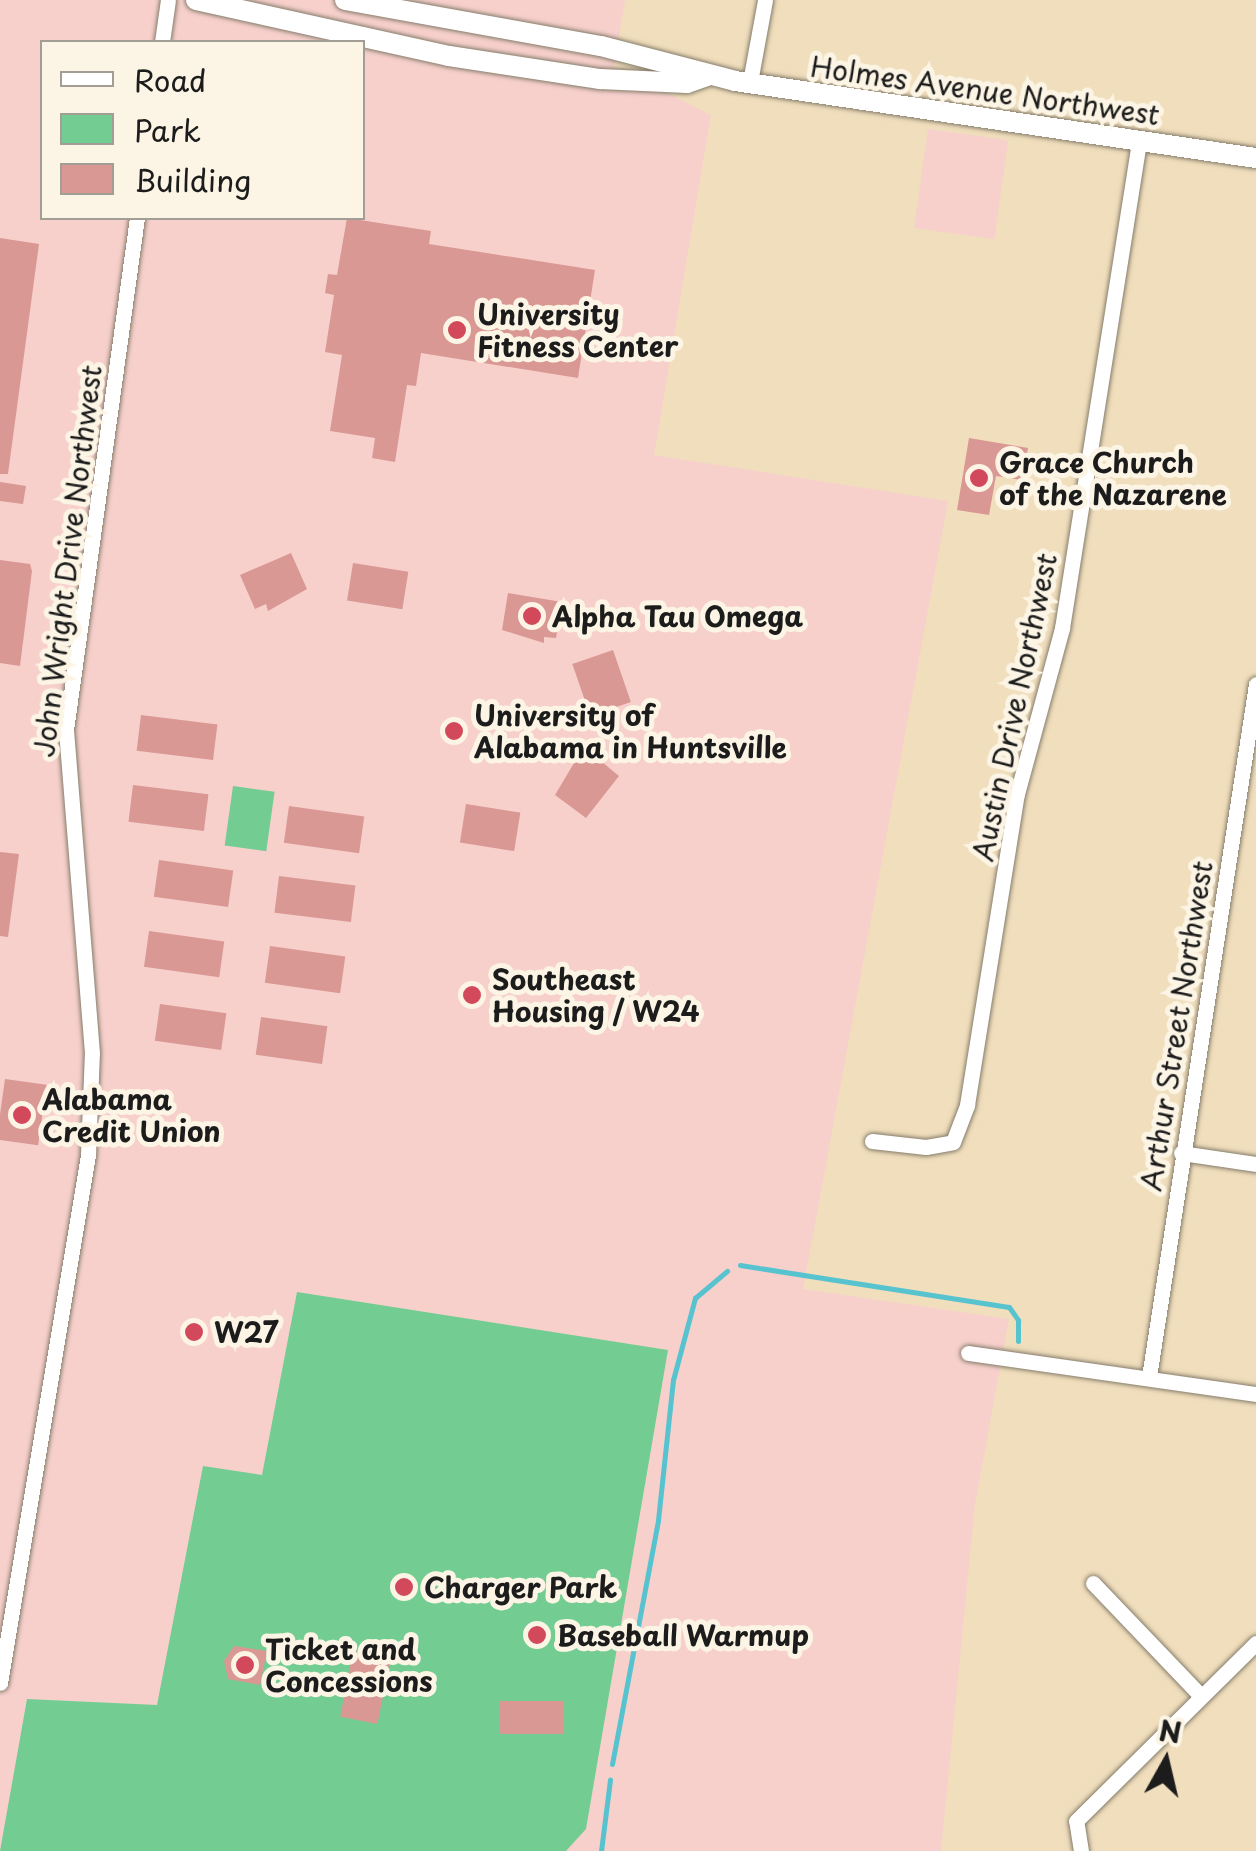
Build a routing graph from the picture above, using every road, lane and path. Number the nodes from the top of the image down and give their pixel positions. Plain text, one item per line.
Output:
1 (168, 0) edge
2 (196, 0) edge
3 (345, 0) edge
4 (765, 0) edge
5 (162, 40) edge
6 (707, 76) junction
7 (750, 82) junction
8 (1139, 140) junction
9 (1256, 158) edge
10 (137, 220) edge
11 (1256, 684) edge
12 (872, 1141) dead end
13 (1181, 1153) junction
14 (1256, 1164) edge
15 (968, 1353) dead end
16 (1149, 1377) junction
17 (1256, 1394) edge
18 (1094, 1583) dead end
19 (1256, 1643) edge
20 (0, 1683) edge
21 (1201, 1696) junction
22 (1081, 1851) edge

1 - 5 street
2 - 6 main road, Holmes Avenue Northwest
3 - 6 main road, Holmes Avenue Northwest
4 - 7 street
6 - 7 main road, Holmes Avenue Northwest
7 - 8 main road, Holmes Avenue Northwest
8 - 9 main road, Holmes Avenue Northwest
8 - 12 street, Austin Drive Northwest
10 - 20 street, John Wright Drive Northwest
11 - 13 street, Arthur Street Northwest
13 - 14 street
13 - 16 street, Arthur Street Northwest
15 - 16 street
16 - 17 street
18 - 21 street
19 - 21 street
21 - 22 street

